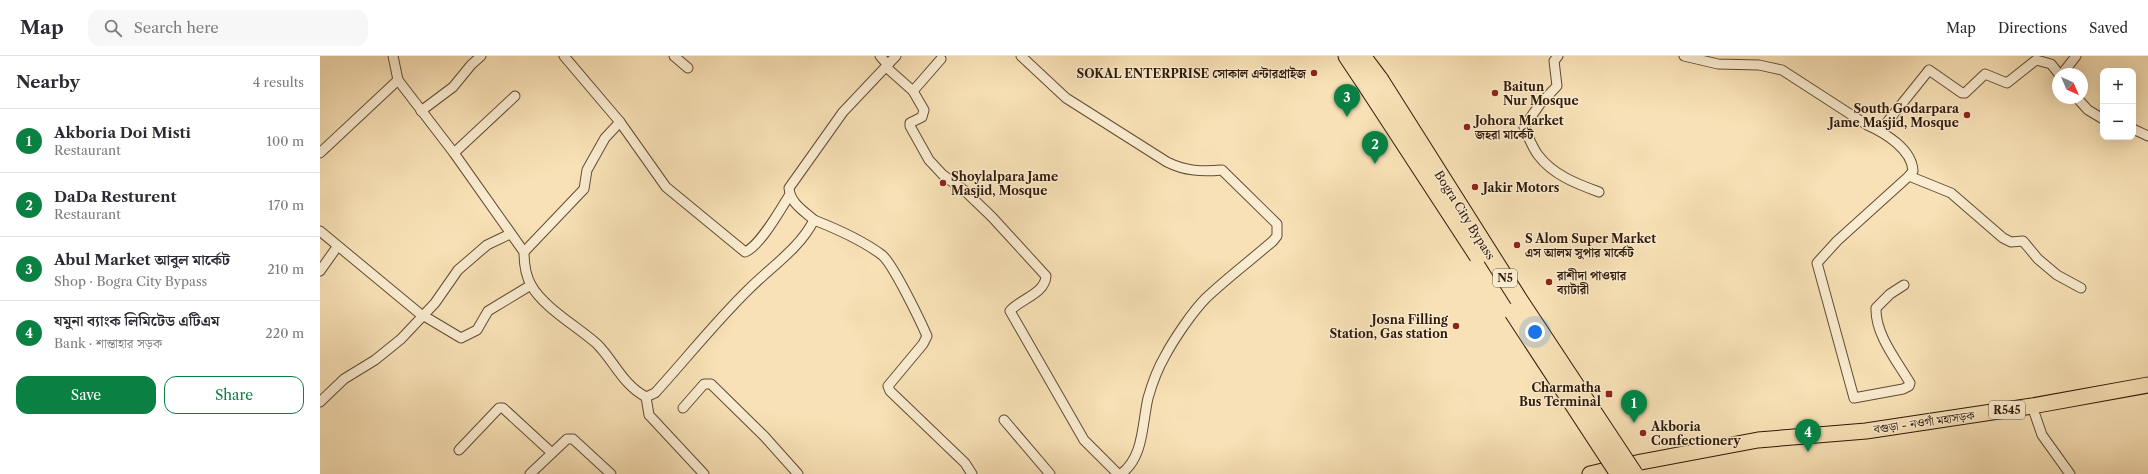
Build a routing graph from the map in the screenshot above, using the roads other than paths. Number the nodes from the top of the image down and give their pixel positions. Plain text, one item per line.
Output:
1 (393, 56) edge
2 (481, 56) edge
3 (564, 56) edge
4 (674, 56) edge
5 (880, 56) edge
6 (896, 56) edge
7 (1021, 56) edge
8 (1347, 56) edge
9 (1362, 56) edge
10 (1558, 56) edge
11 (1684, 56) edge
12 (2076, 56) edge
13 (941, 60) dead end
14 (887, 66) junction
15 (688, 68) dead end
16 (2055, 68) edge
17 (2065, 68) edge
18 (398, 80) junction
19 (1374, 84) junction
20 (912, 91) junction
21 (515, 96) dead end
22 (2082, 104) edge
23 (421, 111) junction
24 (2100, 117) edge
25 (620, 122) junction
26 (2136, 130) edge
27 (1880, 131) junction
28 (2148, 136) edge
29 (320, 153) edge
30 (454, 153) junction
31 (1909, 176) junction
32 (1599, 192) dead end
33 (789, 196) junction
34 (814, 220) junction
35 (320, 231) edge
36 (510, 234) junction
37 (337, 247) junction
38 (524, 252) junction
39 (320, 271) edge
40 (531, 285) junction
41 (1904, 285) dead end
42 (2081, 288) dead end
43 (423, 315) junction
44 (2148, 385) edge
45 (646, 397) junction
46 (320, 402) edge
47 (2032, 406) junction
48 (683, 408) dead end
49 (1004, 420) dead end
50 (460, 450) dead end
51 (552, 453) junction
52 (530, 474) edge
53 (611, 474) edge
54 (704, 474) edge
55 (798, 474) edge
56 (972, 474) edge
57 (1050, 474) edge
58 (1118, 474) edge
59 (1121, 474) edge
60 (1590, 474) edge
61 (1619, 474) edge
62 (1634, 474) edge
63 (2070, 474) edge

1 - 18 street
2 - 23 street
3 - 25 street
4 - 15 street
5 - 14 street
6 - 14 street
7 - 59 street
8 - 19 highway, Bogra City Bypass / N5
9 - 19 highway, Bogra City Bypass / N5
10 - 32 street
11 - 27 street
12 - 17 street
13 - 20 street
14 - 20 street
14 - 33 street
16 - 27 street
18 - 23 street
18 - 29 street
19 - 61 highway, Bogra City Bypass / N5, bridge
19 - 62 highway, Bogra City Bypass / N5, bridge
20 - 58 street
21 - 30 street
22 - 24 street
23 - 30 street
25 - 33 street
25 - 38 street
26 - 28 street
27 - 31 street
30 - 36 street
31 - 41 street
31 - 42 street
33 - 34 street
34 - 45 street
34 - 56 street
35 - 37 street
36 - 38 street
36 - 43 street
37 - 39 street
37 - 43 street
38 - 40 street
40 - 43 street
40 - 45 street
43 - 46 street
44 - 47 main road, বগুড়া - নওগাঁ মহাসড়ক / R545
45 - 54 street
47 - 60 main road, বগুড়া - নওগাঁ মহাসড়ক / R545
47 - 63 street
48 - 55 street
49 - 57 street
50 - 51 street
51 - 52 street
51 - 53 street

